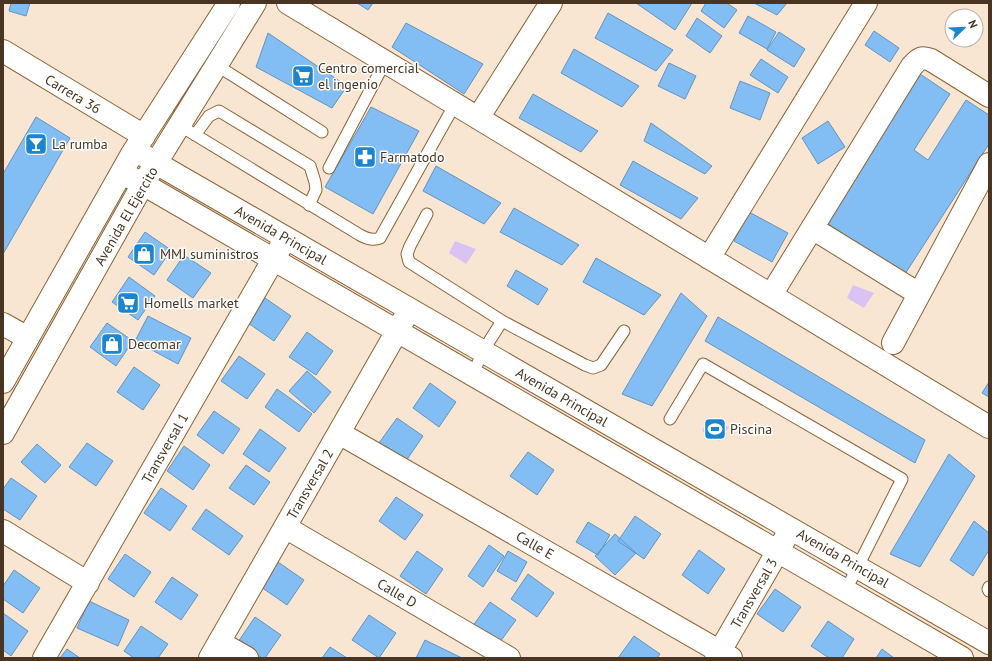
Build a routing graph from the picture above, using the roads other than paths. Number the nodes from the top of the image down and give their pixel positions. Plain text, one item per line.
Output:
1 (229, 3) edge
2 (255, 3) edge
3 (288, 3) edge
4 (551, 3) edge
5 (866, 3) edge
6 (3, 51) edge
7 (198, 52) junction
8 (385, 62) junction
9 (217, 65) junction
10 (989, 96) edge
11 (454, 104) junction
12 (478, 118) junction
13 (187, 130) junction
14 (322, 132) dead end
15 (140, 143) junction
16 (156, 163) junction
17 (989, 164) edge
18 (329, 168) dead end
19 (122, 173) junction
20 (143, 184) junction
21 (309, 205) junction
22 (427, 214) dead end
23 (812, 228) junction
24 (286, 238) junction
25 (709, 258) junction
26 (273, 260) junction
27 (919, 294) junction
28 (771, 295) junction
29 (409, 309) junction
30 (502, 321) junction
31 (3, 324) edge
32 (397, 331) junction
33 (624, 331) dead end
34 (893, 343) dead end
35 (23, 347) junction
36 (484, 352) junction
37 (40, 368) junction
38 (472, 374) junction
39 (3, 382) edge
40 (670, 419) dead end
41 (989, 427) edge
42 (3, 432) edge
43 (339, 433) junction
44 (285, 527) junction
45 (792, 528) junction
46 (3, 531) edge
47 (778, 550) junction
48 (857, 566) junction
49 (88, 583) junction
50 (989, 586) edge
51 (846, 590) junction
52 (989, 591) edge
53 (989, 644) edge
54 (214, 650) edge
55 (722, 656) edge
56 (44, 658) edge
57 (247, 658) edge
58 (509, 658) edge
59 (962, 658) edge

1 - 7 street, Avenida El Ejercito
2 - 9 street, Avenida El Ejercito
3 - 8 street
4 - 12 street
5 - 25 street
6 - 15 street, Carrera 36
7 - 9 lane
7 - 15 street, Avenida El Ejercito
8 - 11 street
8 - 18 lane
9 - 13 street, Avenida El Ejercito
9 - 14 lane
10 - 23 street
11 - 12 street
11 - 21 lane
12 - 25 street
13 - 16 street, Avenida El Ejercito
13 - 21 lane
13 - 21 lane
15 - 16 street, Avenida Principal
15 - 19 street, Avenida El Ejercito
16 - 20 street, Avenida El Ejercito
16 - 24 street, Avenida Principal
17 - 27 street
19 - 20 street, Avenida Principal
19 - 35 street, Avenida El Ejercito
20 - 26 street, Avenida Principal
20 - 37 street, Avenida El Ejercito
22 - 30 lane
23 - 27 street
23 - 28 street
24 - 26 street, Transversal 1
24 - 29 street, Avenida Principal
25 - 28 street
26 - 32 street, Avenida Principal
26 - 49 street, Transversal 1
27 - 34 street
28 - 41 street
29 - 32 street, Transversal 2
29 - 36 street, Avenida Principal
30 - 33 lane
30 - 36 lane
31 - 35 street
32 - 38 street, Avenida Principal
32 - 43 street, Transversal 2
35 - 37 street
35 - 39 street, Avenida El Ejercito
36 - 38 lane
36 - 45 street, Avenida Principal
37 - 42 street, Avenida El Ejercito
38 - 47 street, Avenida Principal
40 - 48 lane
43 - 44 street, Transversal 2
43 - 55 street, Calle E
44 - 54 street, Transversal 2
44 - 58 street, Calle D
45 - 47 street, Transversal 3
45 - 48 street, Avenida Principal
46 - 49 street
47 - 51 street, Avenida Principal
47 - 55 street, Transversal 3
48 - 51 lane
48 - 53 street, Avenida Principal
49 - 56 street, Transversal 1
50 - 52 lane
51 - 59 street, Avenida Principal
54 - 57 street

